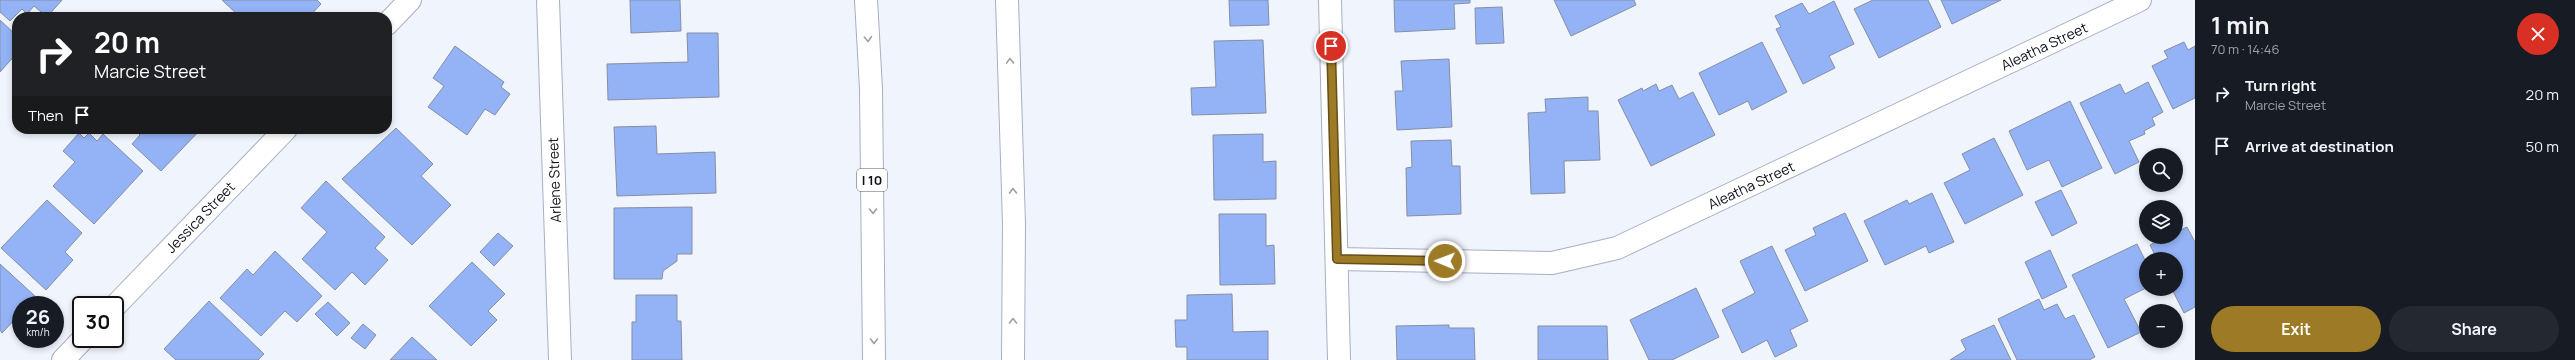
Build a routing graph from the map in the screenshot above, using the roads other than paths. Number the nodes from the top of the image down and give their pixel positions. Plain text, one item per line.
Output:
1 (410, 0) edge
2 (548, 0) edge
3 (866, 0) edge
4 (1007, 0) edge
5 (1330, 0) edge
6 (2140, 0) edge
7 (392, 19) edge
8 (281, 134) edge
9 (1337, 259) junction
10 (124, 297) edge
11 (74, 348) edge
12 (63, 360) edge
13 (560, 360) edge
14 (874, 360) edge
15 (1013, 360) edge
16 (1339, 360) edge

1 - 7 main road
2 - 13 main road, Arlene Street
3 -> 14 main road, I 10
15 -> 4 main road
5 - 9 main road
6 - 9 main road, Aleatha Street
8 - 10 main road, Jessica Street
9 - 16 main road
11 - 12 main road

